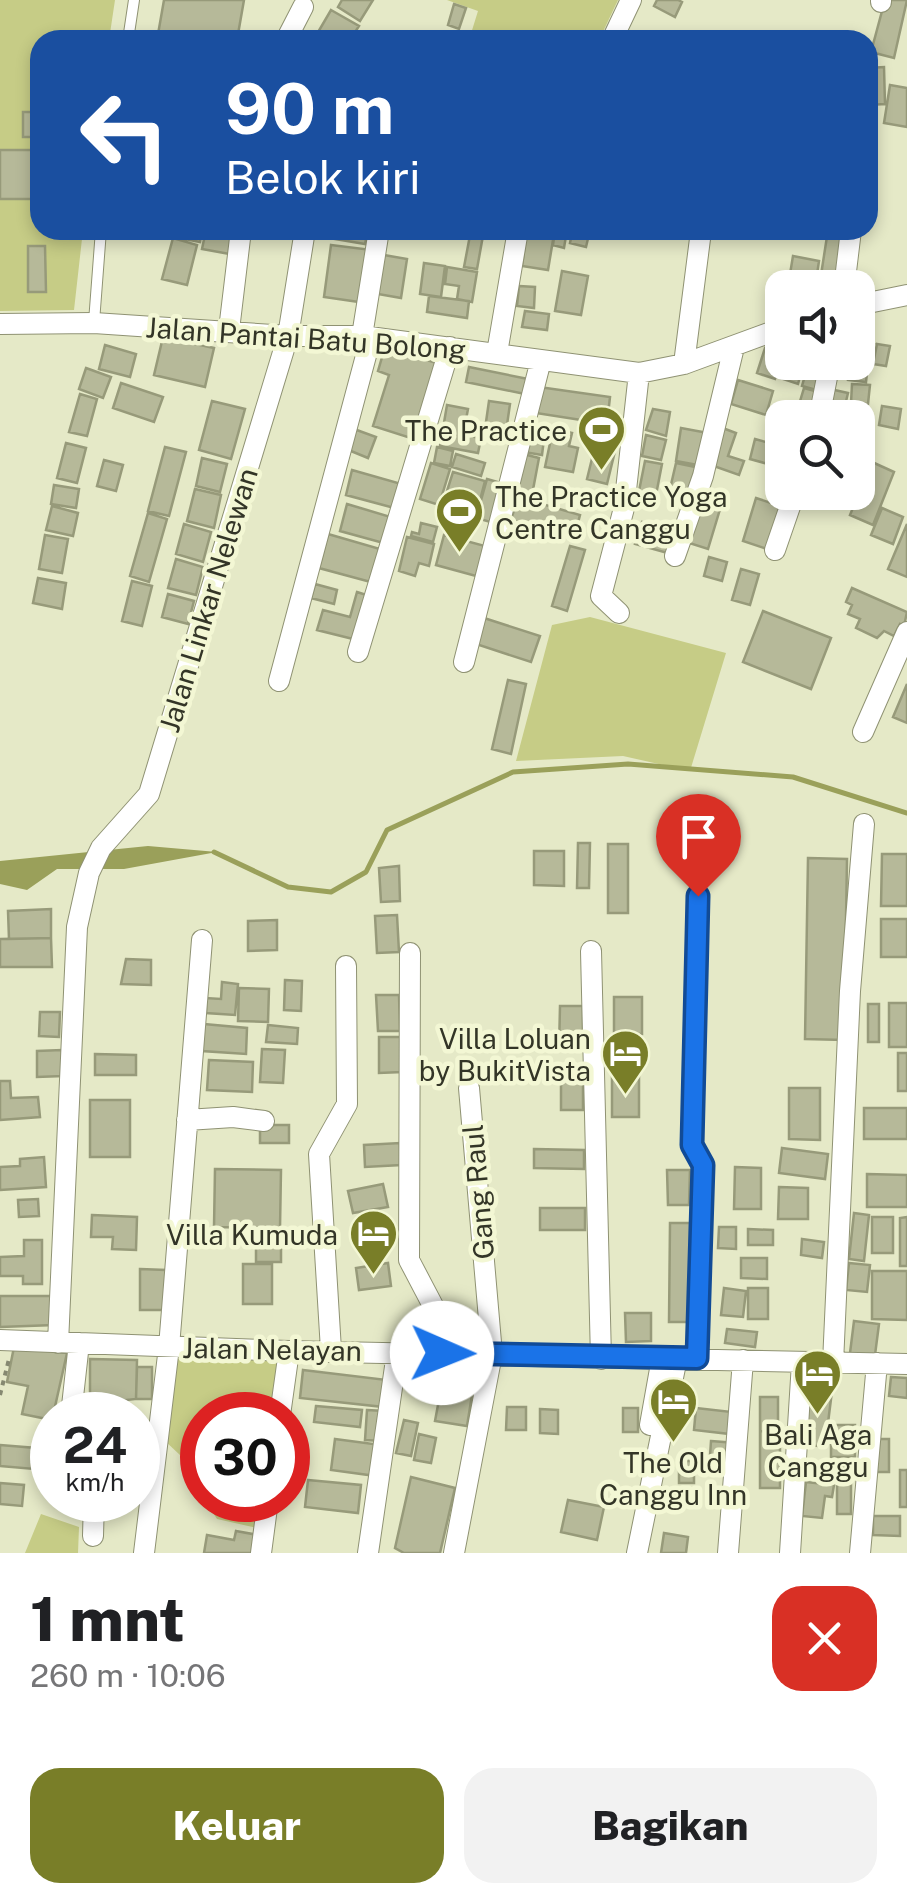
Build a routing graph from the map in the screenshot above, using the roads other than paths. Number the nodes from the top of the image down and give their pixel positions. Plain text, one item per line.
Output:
1 (134, 0) edge
2 (631, 0) edge
3 (303, 7) dead end
4 (130, 30) edge
5 (291, 30) edge
6 (617, 30) edge
7 (100, 240) edge
8 (240, 240) edge
9 (303, 240) edge
10 (378, 240) edge
11 (516, 240) edge
12 (699, 240) edge
13 (850, 240) edge
14 (846, 270) edge
15 (907, 295) edge
16 (875, 302) edge
17 (0, 324) edge
18 (94, 324) junction
19 (229, 330) junction
20 (765, 335) edge
21 (288, 336) junction
22 (366, 336) junction
23 (450, 347) junction
24 (734, 347) junction
25 (497, 353) junction
26 (541, 360) junction
27 (684, 364) junction
28 (639, 373) junction
29 (789, 510) edge
30 (775, 550) dead end
31 (675, 556) dead end
32 (619, 613) dead end
33 (907, 632) edge
34 (358, 652) dead end
35 (464, 662) dead end
36 (278, 681) dead end
37 (863, 732) dead end
38 (864, 824) dead end
39 (698, 896) dead end
40 (202, 940) dead end
41 (591, 951) dead end
42 (410, 953) dead end
43 (346, 966) dead end
44 (469, 1088) dead end
45 (187, 1120) junction
46 (264, 1122) dead end
47 (7, 1340) edge
48 (58, 1343) junction
49 (80, 1343) junction
50 (170, 1347) junction
51 (331, 1350) junction
52 (289, 1351) junction
53 (398, 1352) junction
54 (442, 1353) junction
55 (492, 1354) junction
56 (679, 1358) junction
57 (601, 1359) junction
58 (743, 1360) junction
59 (802, 1363) junction
60 (877, 1363) junction
61 (833, 1364) junction
62 (907, 1364) edge
63 (74, 1392) edge
64 (283, 1392) edge
65 (93, 1522) edge
66 (265, 1522) edge
67 (93, 1536) dead end
68 (144, 1553) edge
69 (261, 1553) edge
70 (368, 1553) edge
71 (454, 1553) edge
72 (626, 1553) edge
73 (636, 1553) edge
74 (728, 1553) edge
75 (790, 1553) edge
76 (860, 1553) edge

1 - 4 lane
2 - 6 street
3 - 5 street
7 - 18 lane
8 - 19 street
9 - 21 street, Jalan Linkar Nelewan
10 - 22 street
11 - 25 street
12 - 27 street
13 - 14 street
15 - 16 street
17 - 18 street, Jalan Pantai Batu Bolong
18 - 19 street, Jalan Pantai Batu Bolong
19 - 21 street, Jalan Pantai Batu Bolong
20 - 24 street, Jalan Pantai Batu Bolong
21 - 22 street, Jalan Pantai Batu Bolong
21 - 48 street, Jalan Linkar Nelewan
22 - 23 street, Jalan Pantai Batu Bolong
22 - 36 street
23 - 25 street, Jalan Pantai Batu Bolong
23 - 34 street
24 - 27 street, Jalan Pantai Batu Bolong
24 - 31 street
25 - 26 street, Jalan Pantai Batu Bolong
26 - 28 street, Jalan Pantai Batu Bolong
26 - 35 street
27 - 28 street, Jalan Pantai Batu Bolong
28 - 32 street
29 - 30 street
33 - 37 street
38 - 61 street
39 - 56 street
40 - 45 street
41 - 57 street
42 - 54 street
43 - 51 street
44 - 55 street, Gang Raul
45 - 46 street
45 - 50 street
47 - 48 street, Jalan Nelayan
48 - 49 street, Jalan Nelayan
49 - 50 street, Jalan Nelayan
49 - 63 street
50 - 52 street, Jalan Nelayan
50 - 68 street
51 - 52 street, Jalan Nelayan
51 - 53 street, Jalan Nelayan
52 - 64 street
53 - 54 street, Jalan Nelayan
53 - 70 street
54 - 55 street, Jalan Nelayan
55 - 57 street, Jalan Nelayan
55 - 71 street, Gang Raul
56 - 57 street, Jalan Nelayan
56 - 58 street, Jalan Nelayan
56 - 72 street
56 - 73 street
58 - 59 street, Jalan Nelayan
58 - 74 street
59 - 61 street, Jalan Nelayan
59 - 75 street
60 - 61 street, Jalan Nelayan
60 - 62 street, Jalan Nelayan
60 - 76 street
65 - 67 street
66 - 69 street

